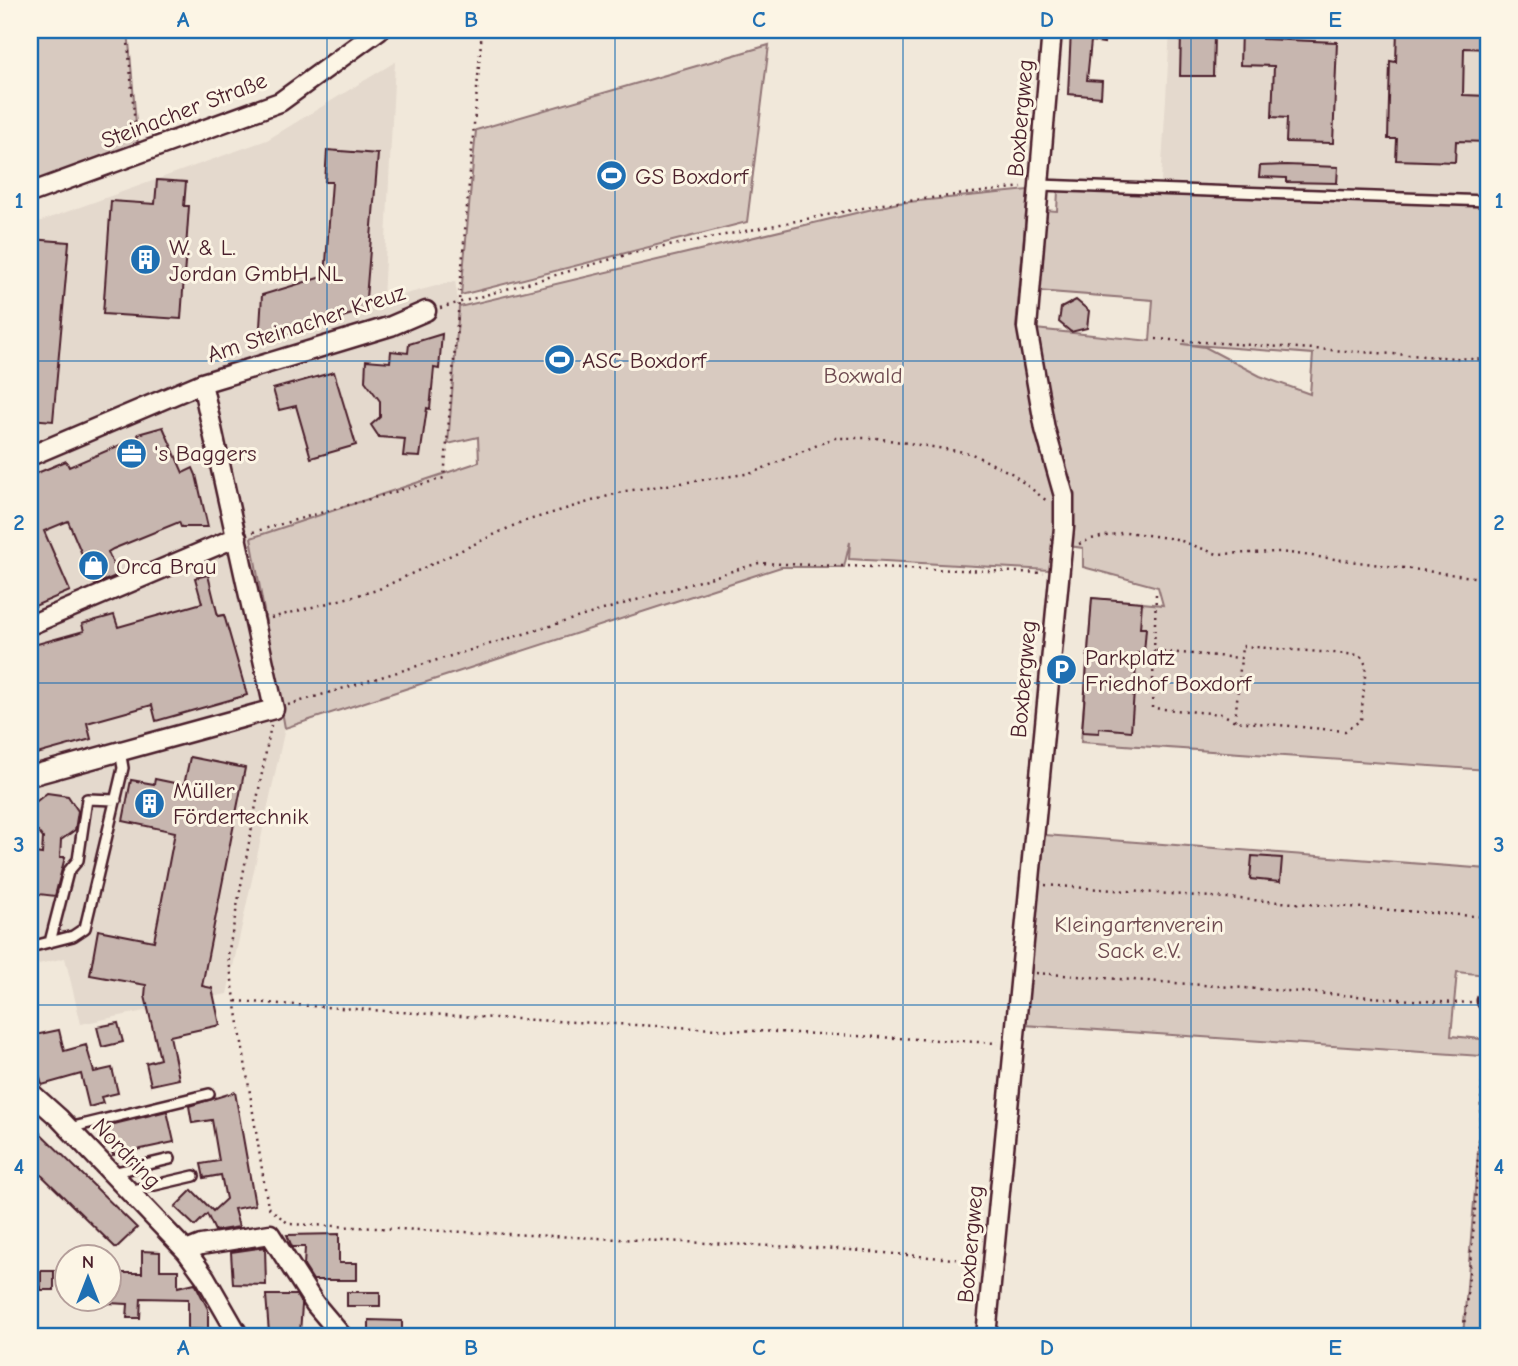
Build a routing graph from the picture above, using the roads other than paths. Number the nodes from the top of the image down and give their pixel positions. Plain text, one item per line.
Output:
1 (379, 30) edge
2 (1052, 30) edge
3 (1039, 185) junction
4 (30, 193) edge
5 (1488, 201) edge
6 (426, 311) dead end
7 (202, 383) junction
8 (30, 456) edge
9 (237, 537) junction
10 (30, 625) edge
11 (120, 751) junction
12 (30, 776) edge
13 (116, 800) junction
14 (50, 942) junction
15 (30, 947) edge
16 (30, 1091) edge
17 (209, 1094) dead end
18 (69, 1128) junction
19 (170, 1160) dead end
20 (112, 1172) junction
21 (194, 1177) dead end
22 (129, 1191) junction
23 (186, 1251) junction
24 (234, 1335) edge
25 (342, 1336) edge
26 (986, 1336) edge

1 - 4 street, Steinacher Straße
2 - 3 street, Boxbergweg
3 - 5 lane
3 - 26 street, Boxbergweg
6 - 7 street, Am Steinacher Kreuz
7 - 8 street, Am Steinacher Kreuz
7 - 9 street, Am Steinacher Kreuz
9 - 10 street
9 - 11 street, Am Steinacher Kreuz
11 - 12 street
11 - 13 lane
13 - 14 lane
13 - 14 lane
14 - 15 lane
16 - 18 street, Nordring
17 - 18 lane
18 - 20 street, Nordring
19 - 20 lane
20 - 22 street, Nordring
21 - 22 lane
22 - 23 street, Nordring
23 - 24 street, Nordring
23 - 25 street

